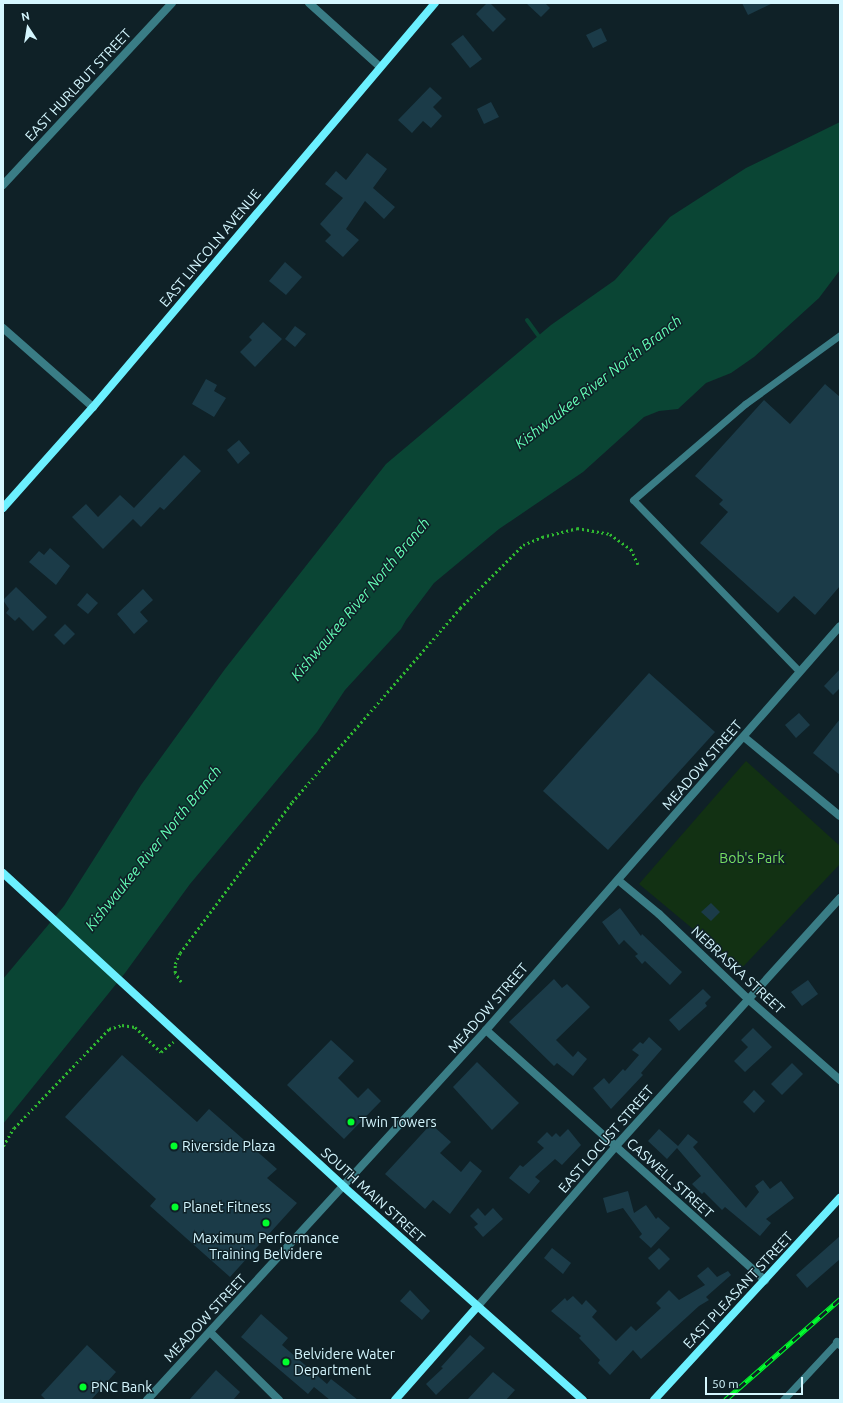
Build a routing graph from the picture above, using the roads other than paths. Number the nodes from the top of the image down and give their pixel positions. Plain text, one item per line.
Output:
1 (172, 3) edge
2 (310, 3) edge
3 (435, 3) edge
4 (379, 66) junction
5 (3, 185) edge
6 (3, 328) edge
7 (840, 335) edge
8 (93, 407) junction
9 (3, 508) edge
10 (840, 626) edge
11 (799, 671) junction
12 (744, 737) junction
13 (840, 816) edge
14 (3, 873) edge
15 (618, 880) junction
16 (840, 898) edge
17 (748, 999) junction
18 (486, 1030) junction
19 (840, 1080) edge
20 (615, 1147) junction
21 (344, 1187) junction
22 (840, 1198) edge
23 (765, 1280) junction
24 (477, 1307) junction
25 (210, 1332) junction
26 (839, 1343) edge
27 (147, 1400) edge
28 (279, 1400) edge
29 (395, 1400) edge
30 (583, 1400) edge
31 (654, 1400) edge
32 (783, 1400) edge

1 - 5 street, EAST HURLBUT STREET
2 - 4 street
3 - 4 main road, EAST LINCOLN AVENUE
4 - 8 main road, EAST LINCOLN AVENUE
6 - 8 street
7 - 11 lane
8 - 9 main road, EAST LINCOLN AVENUE
10 - 11 street, MEADOW STREET
11 - 12 street, MEADOW STREET
12 - 13 street
12 - 15 street, MEADOW STREET
14 - 21 main road, SOUTH MAIN STREET
15 - 17 street, NEBRASKA STREET
15 - 18 street, MEADOW STREET
16 - 17 street, EAST LOCUST STREET
17 - 19 street, NEBRASKA STREET
17 - 20 street, EAST LOCUST STREET
18 - 20 street, CASWELL STREET
18 - 21 street, MEADOW STREET
20 - 23 street, CASWELL STREET
20 - 24 street, EAST LOCUST STREET
21 - 24 main road, SOUTH MAIN STREET
21 - 25 street, MEADOW STREET
22 - 23 main road, EAST PLEASANT STREET
23 - 31 main road, EAST PLEASANT STREET
24 - 29 main road, EAST LOCUST STREET
24 - 30 main road, SOUTH MAIN STREET
25 - 27 street, MEADOW STREET
25 - 28 street
26 - 32 lane

